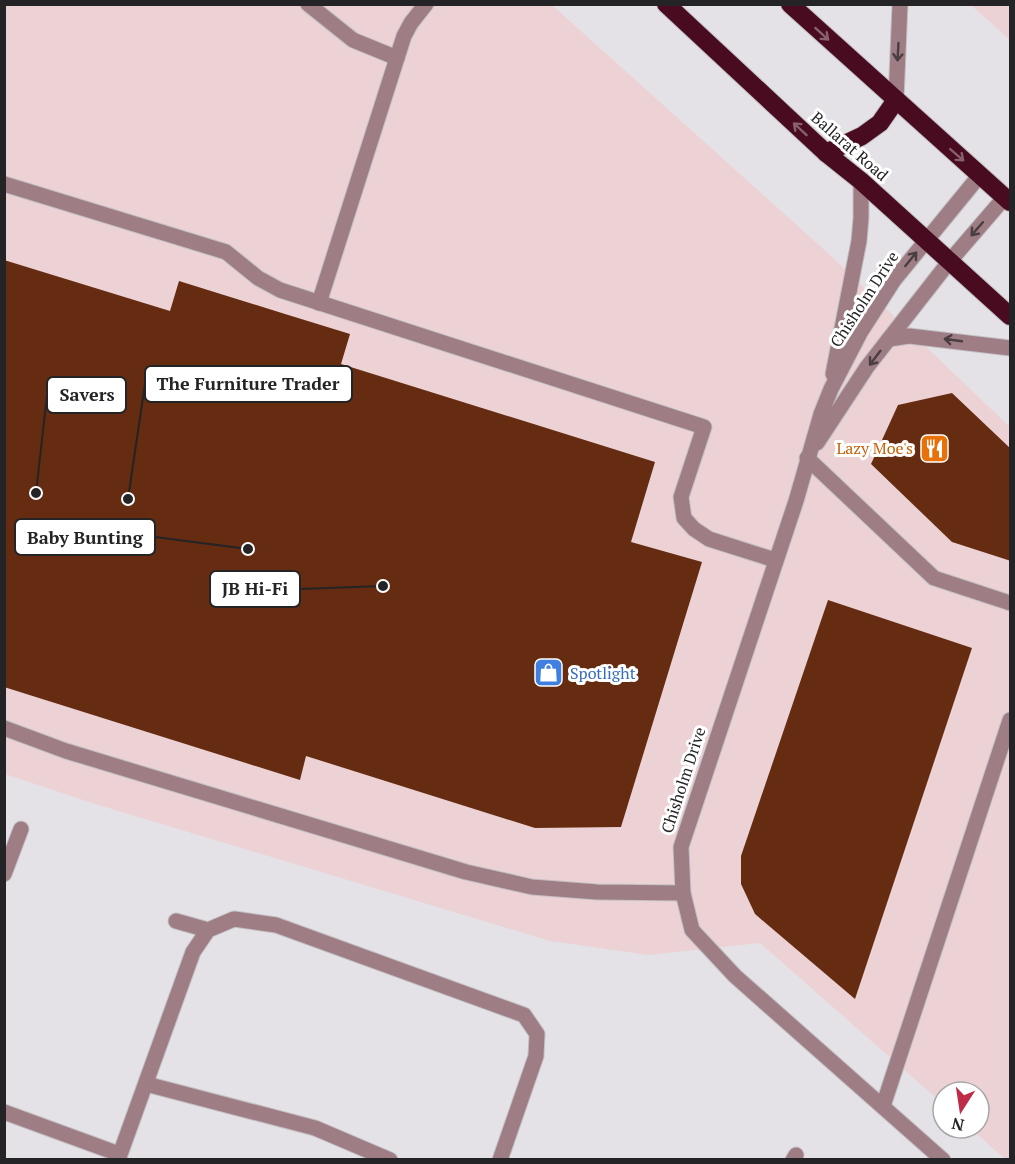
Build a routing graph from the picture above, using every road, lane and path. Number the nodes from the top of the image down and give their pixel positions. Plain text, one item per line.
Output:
1 (308, 4) edge
2 (426, 4) edge
3 (666, 4) edge
4 (790, 4) edge
5 (900, 4) edge
6 (397, 58) junction
7 (896, 100) junction
8 (826, 153) junction
9 (980, 175) junction
10 (861, 181) junction
11 (4, 184) edge
12 (1008, 199) edge
13 (926, 240) junction
14 (949, 262) junction
15 (319, 303) junction
16 (1011, 316) edge
17 (889, 339) junction
18 (1011, 348) edge
19 (831, 388) junction
20 (807, 458) junction
21 (775, 560) junction
22 (1011, 603) edge
23 (1011, 720) edge
24 (4, 728) edge
25 (21, 829) dead end
26 (4, 874) edge
27 (683, 893) junction
28 (176, 921) dead end
29 (208, 930) junction
30 (146, 1084) junction
31 (883, 1106) junction
32 (4, 1112) edge
33 (118, 1157) edge
34 (390, 1160) edge
35 (500, 1160) edge
36 (943, 1160) edge

1 - 6 street
2 - 6 street
8 -> 3 highway, Ballarat Road
4 -> 7 highway
5 -> 7 street
6 - 15 street
7 - 8 highway
7 -> 9 highway
8 - 10 highway, Ballarat Road
9 - 12 highway
9 - 13 street, Chisholm Drive
10 - 13 highway, Ballarat Road
10 - 19 street
11 - 15 street
12 -> 14 street, Chisholm Drive
13 - 14 highway, Ballarat Road
19 -> 13 street, Chisholm Drive
14 - 16 highway, Ballarat Road
14 - 17 street, Chisholm Drive
15 - 21 street
18 -> 17 street
17 -> 20 street, Chisholm Drive
19 - 20 street, Chisholm Drive
20 - 21 street, Chisholm Drive
20 - 22 street
21 - 27 street, Chisholm Drive
23 - 31 street
24 - 27 street
25 - 26 street
27 - 31 street, Chisholm Drive
28 - 29 street
29 - 30 street
29 - 35 street
30 - 33 street
30 - 34 street
31 - 36 street, Chisholm Drive
32 - 33 street

